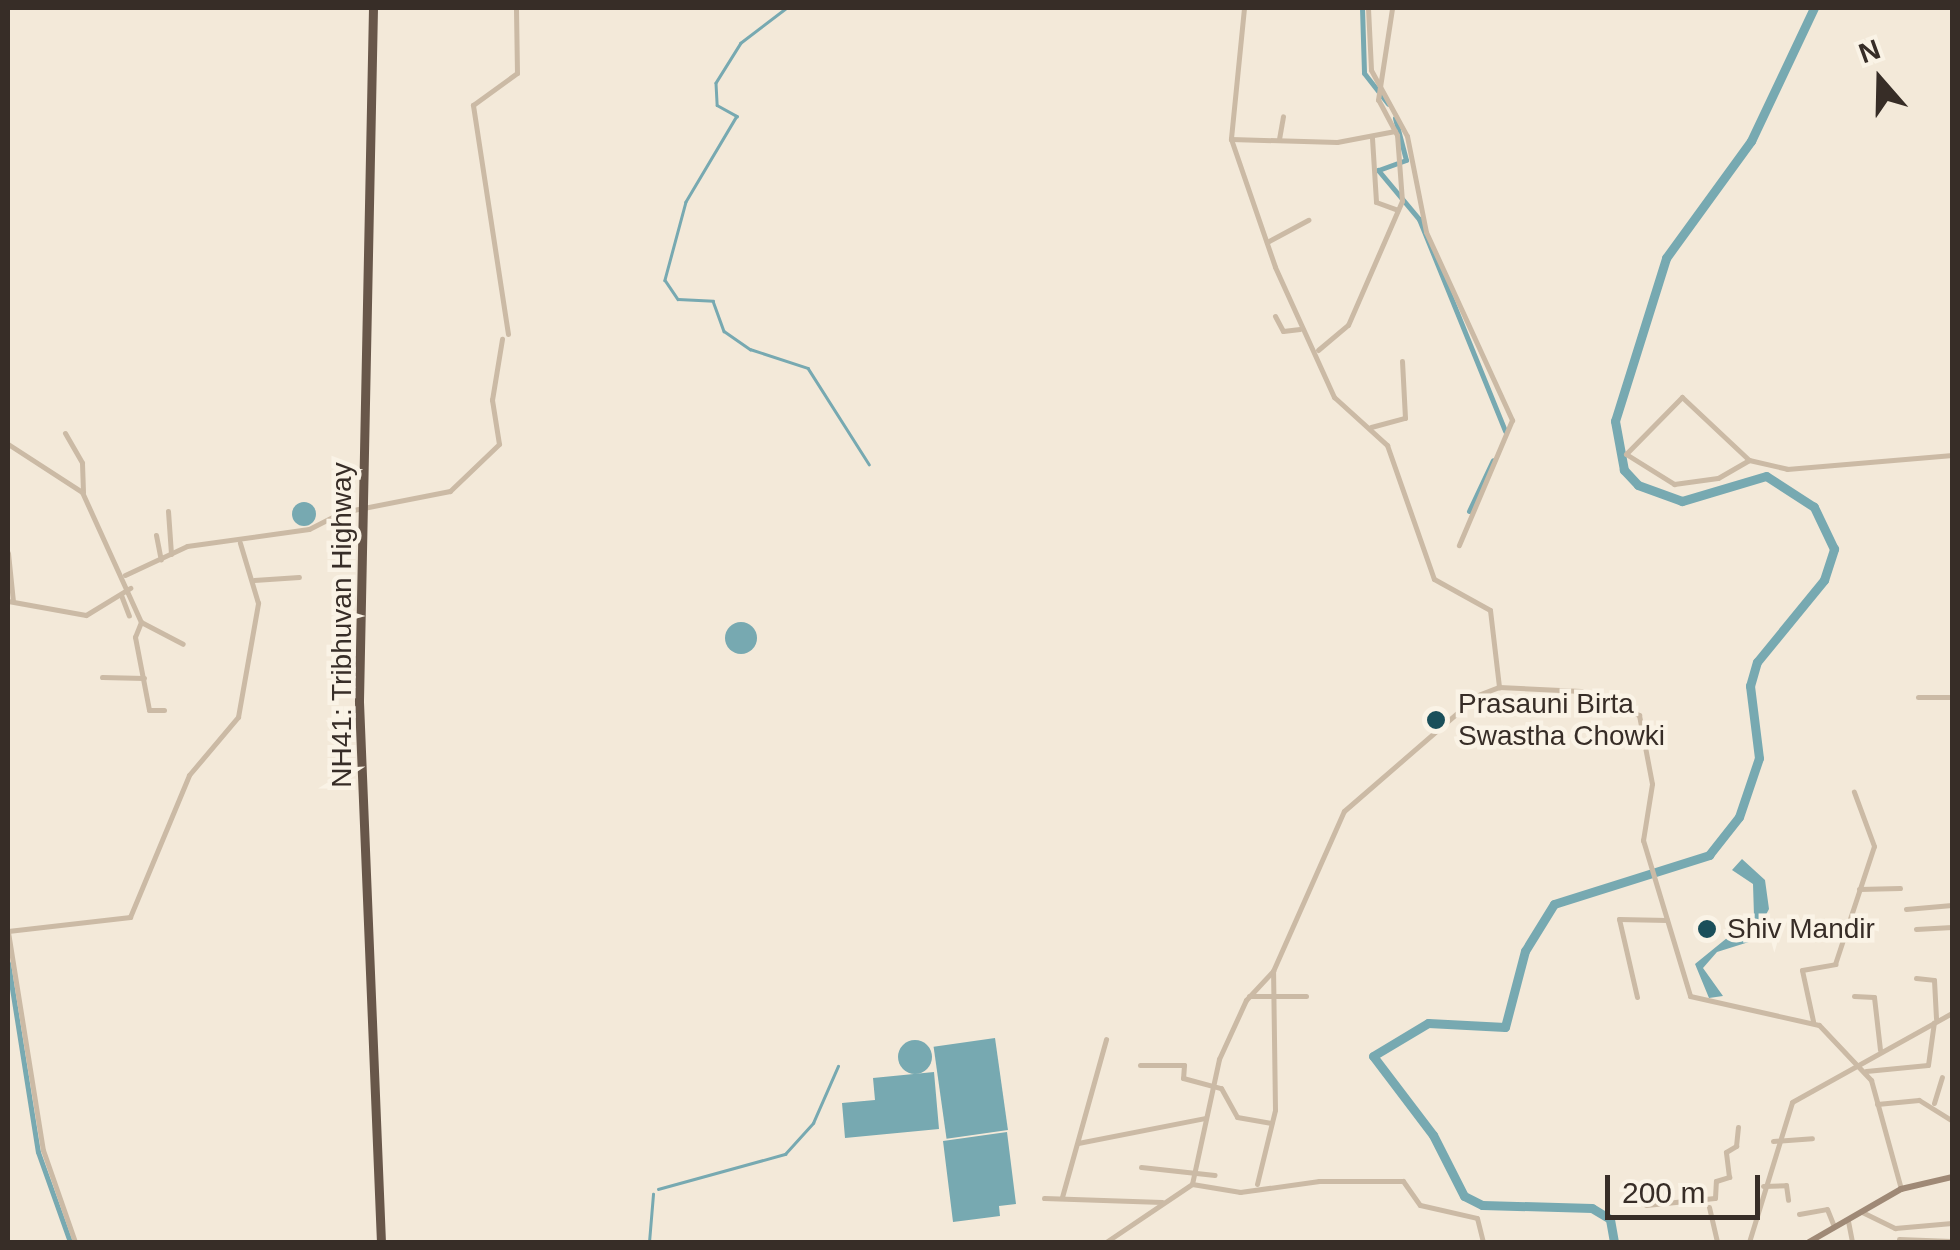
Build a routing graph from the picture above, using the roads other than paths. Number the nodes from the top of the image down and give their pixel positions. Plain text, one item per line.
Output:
1 (373, 8) edge
2 (516, 8) edge
3 (1244, 8) edge
4 (1368, 8) edge
5 (1392, 8) edge
6 (1380, 89) junction
7 (1283, 116) dead end
8 (1396, 131) junction
9 (1372, 137) junction
10 (1279, 138) junction
11 (1231, 139) junction
12 (1398, 210) junction
13 (1308, 220) dead end
14 (1267, 242) junction
15 (1276, 316) dead end
16 (1300, 328) junction
17 (1318, 350) junction
18 (1402, 361) dead end
19 (1371, 427) junction
20 (65, 433) dead end
21 (8, 444) edge
22 (1952, 455) edge
23 (1749, 460) junction
24 (82, 492) junction
25 (364, 510) junction
26 (168, 511) dead end
27 (156, 535) dead end
28 (240, 543) junction
29 (1459, 546) dead end
30 (8, 552) edge
31 (170, 554) junction
32 (161, 560) junction
33 (125, 574) junction
34 (299, 578) dead end
35 (254, 580) junction
36 (130, 588) junction
37 (122, 595) junction
38 (10, 602) edge
39 (129, 616) dead end
40 (142, 622) junction
41 (183, 644) dead end
42 (102, 677) dead end
43 (145, 678) junction
44 (1499, 687) junction
45 (1918, 697) dead end
46 (1952, 697) edge
47 (164, 710) dead end
48 (1854, 792) dead end
49 (1900, 888) dead end
50 (1859, 889) junction
51 (1952, 905) edge
52 (1906, 909) dead end
53 (1667, 920) junction
54 (1952, 927) edge
55 (1916, 930) dead end
56 (8, 932) edge
57 (1273, 971) junction
58 (1916, 978) dead end
59 (1249, 996) junction
60 (1306, 996) dead end
61 (1854, 996) dead end
62 (1637, 997) dead end
63 (1273, 999) junction
64 (1952, 1013) edge
65 (1935, 1020) junction
66 (1813, 1021) junction
67 (1106, 1040) dead end
68 (1880, 1050) junction
69 (1859, 1064) junction
70 (1140, 1065) dead end
71 (1866, 1071) junction
72 (1942, 1077) dead end
73 (1214, 1084) junction
74 (1877, 1104) junction
75 (1934, 1104) junction
76 (1205, 1118) junction
77 (1952, 1121) edge
78 (1273, 1124) junction
79 (1738, 1127) dead end
80 (1812, 1138) dead end
81 (1773, 1141) junction
82 (1078, 1142) junction
83 (1141, 1167) dead end
84 (1194, 1170) junction
85 (1215, 1175) dead end
86 (1952, 1177) edge
87 (1192, 1184) junction
88 (1257, 1184) junction
89 (1763, 1186) junction
90 (1901, 1189) junction
91 (1044, 1198) dead end
92 (1062, 1198) junction
93 (1788, 1200) dead end
94 (1162, 1202) junction
95 (1646, 1205) dead end
96 (1709, 1208) dead end
97 (1860, 1211) junction
98 (1799, 1214) dead end
99 (1847, 1218) junction
100 (1952, 1223) edge
101 (1834, 1226) junction
102 (1898, 1227) junction
103 (1902, 1241) edge
104 (1952, 1241) edge
105 (75, 1242) edge
106 (381, 1242) edge
107 (1106, 1242) edge
108 (1483, 1242) edge
109 (1717, 1242) edge
110 (1749, 1242) edge
111 (1809, 1242) edge
112 (1852, 1242) edge

1 - 25 highway, NH41: Tribhuvan Highway
2 - 25 street
3 - 11 street
4 - 6 street
5 - 6 street
6 - 8 street
6 - 29 street
7 - 10 street
8 - 9 street
8 - 12 street
9 - 10 street
9 - 12 street
10 - 11 street
11 - 14 street
12 - 17 street
13 - 14 street
14 - 16 street
15 - 16 street
16 - 17 street
17 - 19 street
18 - 19 street
19 - 44 street
20 - 24 street
21 - 24 street
22 - 23 street
23 - 23 street
24 - 33 street
25 - 28 street
25 - 106 highway, NH41: Tribhuvan Highway
26 - 31 street
27 - 32 street
28 - 31 street
28 - 35 street
30 - 38 street
31 - 32 street
32 - 33 street
33 - 36 street
34 - 35 street
35 - 56 street
36 - 37 street
36 - 40 street
37 - 38 street
37 - 39 street
40 - 41 street
40 - 43 street
42 - 43 street
43 - 47 street
44 - 53 street
44 - 57 street
45 - 46 street
48 - 50 street
49 - 50 street
50 - 66 street
51 - 52 street
53 - 62 street
53 - 66 street
54 - 55 street
56 - 105 street
57 - 59 street
57 - 63 street
58 - 65 street
59 - 63 street
59 - 73 street
60 - 63 street
61 - 68 street
63 - 78 street
64 - 65 street
65 - 68 street
65 - 71 street
66 - 69 street
67 - 82 street
68 - 69 street
69 - 71 street
69 - 81 street
70 - 73 street
71 - 74 street
72 - 75 street
73 - 76 street
73 - 78 street
74 - 75 street
74 - 90 street
75 - 77 street
76 - 82 street
76 - 84 street
78 - 88 street
79 - 95 street
80 - 81 street
81 - 89 street
82 - 92 street
83 - 84 street
84 - 85 street
84 - 87 street
86 - 90 main road
87 - 88 street
87 - 94 street
88 - 108 street
89 - 93 street
89 - 110 street
90 - 97 main road
91 - 92 street
92 - 94 street
94 - 107 street
96 - 109 street
97 - 99 main road
97 - 102 street
98 - 101 street
99 - 101 main road
99 - 112 street
100 - 102 street
101 - 111 main road
102 - 103 street
103 - 104 street

